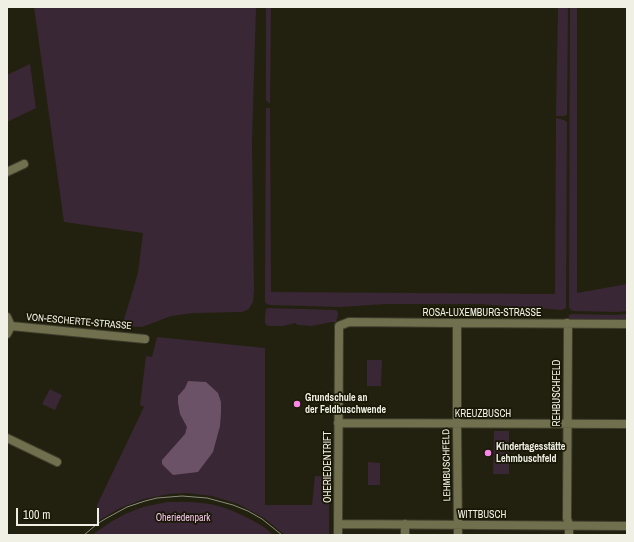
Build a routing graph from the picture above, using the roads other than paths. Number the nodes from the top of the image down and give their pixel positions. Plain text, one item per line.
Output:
1 (24, 164) dead end
2 (7, 172) edge
3 (7, 317) edge
4 (567, 323) junction
5 (457, 324) junction
6 (627, 324) edge
7 (11, 326) junction
8 (339, 326) joint
9 (7, 334) edge
10 (145, 339) dead end
11 (338, 423) junction
12 (457, 424) junction
13 (567, 424) junction
14 (627, 424) edge
15 (7, 438) edge
16 (57, 462) dead end
17 (338, 524) junction
18 (405, 524) junction
19 (458, 524) junction
20 (569, 525) junction
21 (627, 526) edge
22 (338, 535) edge
23 (405, 535) edge
24 (458, 535) edge
25 (569, 535) edge

1 - 2 street
3 - 7 street
4 - 5 street, ROSA-LUXEMBURG-STRASSE
4 - 6 street, ROSA-LUXEMBURG-STRASSE
4 - 13 street, REHBUSCHFELD
5 - 8 street, ROSA-LUXEMBURG-STRASSE
5 - 12 street, LEHMBUSCHFELD
7 - 9 street
7 - 10 street, VON-ESCHERTE-STRASSE
8 - 11 street, OHERIEDENTRIFT
11 - 12 street, KREUZBUSCH
11 - 17 street, OHERIEDENTRIFT
12 - 13 street, KREUZBUSCH
12 - 19 street, LEHMBUSCHFELD
13 - 14 street, KREUZBUSCH
13 - 20 street, REHBUSCHFELD
15 - 16 street
17 - 18 street, WITTBUSCH
17 - 22 street, OHERIEDENTRIFT
18 - 19 street, WITTBUSCH
18 - 23 street
19 - 20 street, WITTBUSCH
19 - 24 street, LEHMBUSCHFELD
20 - 21 street, WITTBUSCH
20 - 25 street, REHBUSCHFELD

